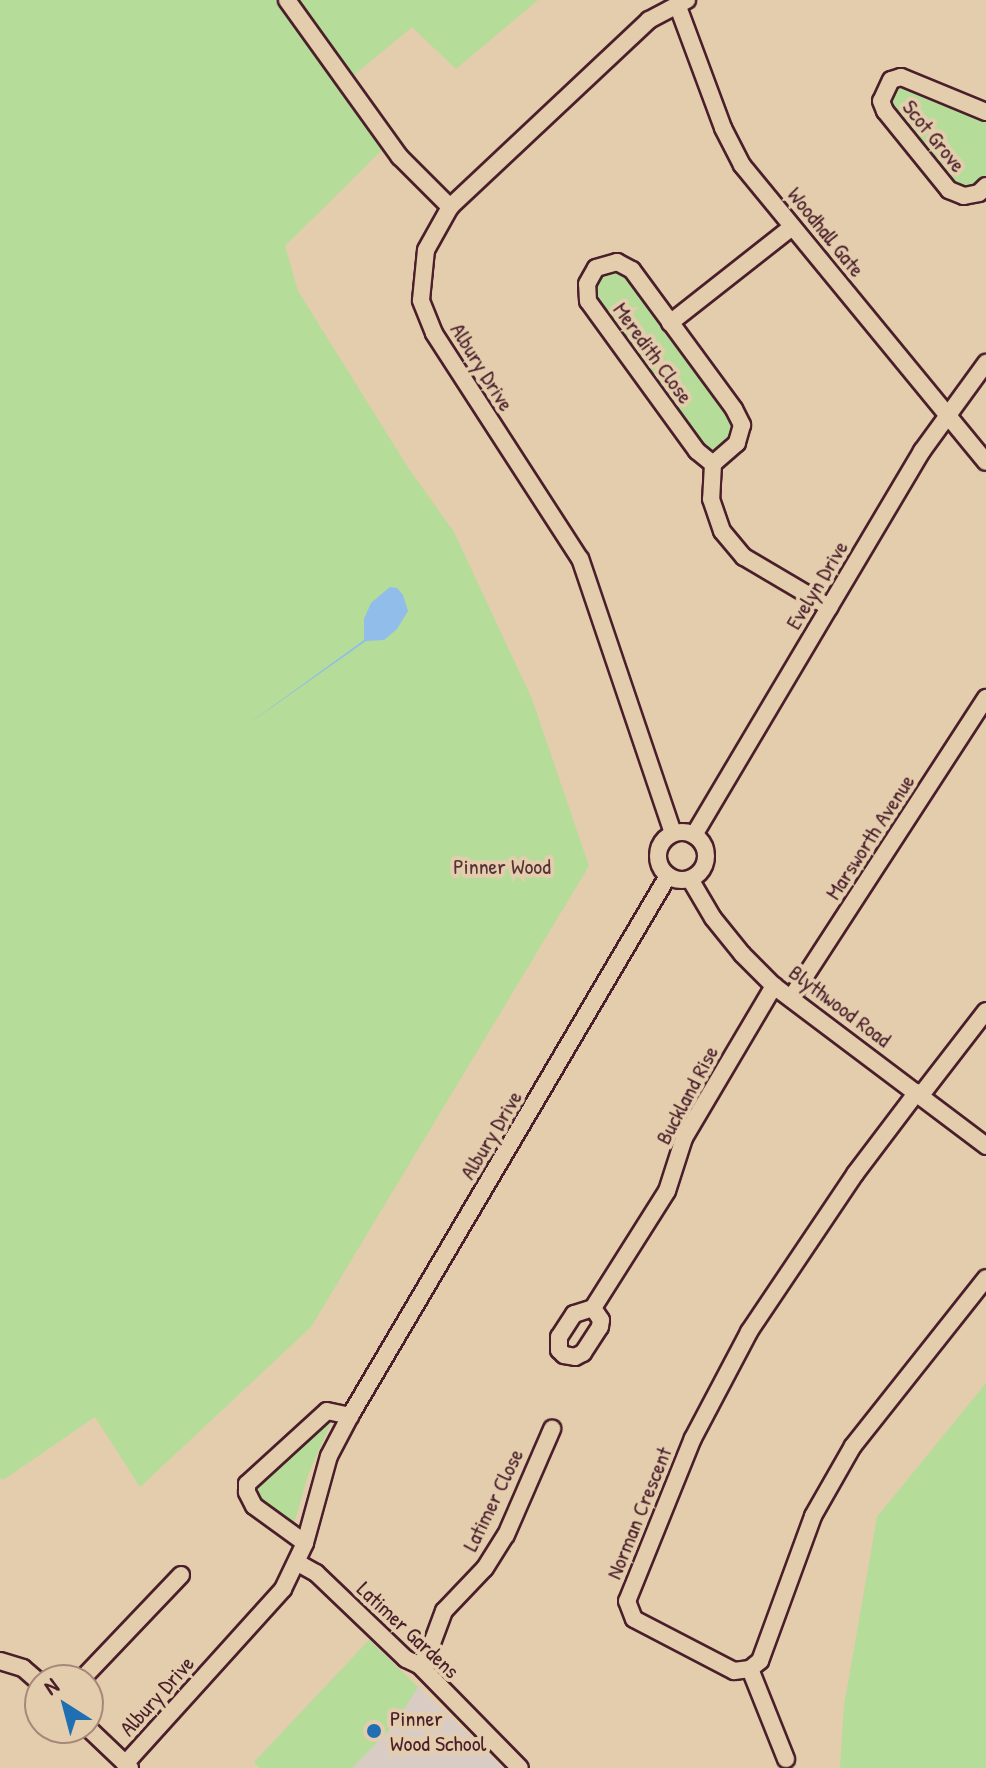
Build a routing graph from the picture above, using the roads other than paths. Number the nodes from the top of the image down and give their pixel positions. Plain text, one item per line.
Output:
1 (287, 0) edge
2 (682, 2) edge
3 (986, 112) edge
4 (986, 186) edge
5 (450, 207) junction
6 (792, 227) junction
7 (670, 323) junction
8 (986, 363) edge
9 (947, 415) junction
10 (986, 462) edge
11 (713, 464) junction
12 (829, 607) junction
13 (986, 698) edge
14 (673, 833) junction
15 (694, 835) junction
16 (668, 876) junction
17 (690, 879) junction
18 (774, 986) junction
19 (791, 998) junction
20 (986, 1011) edge
21 (919, 1093) junction
22 (986, 1146) edge
23 (986, 1278) edge
24 (593, 1308) dead end
25 (350, 1416) junction
26 (552, 1429) dead end
27 (305, 1543) junction
28 (298, 1563) junction
29 (181, 1575) dead end
30 (1, 1658) edge
31 (96, 1664) edge
32 (419, 1665) junction
33 (24, 1669) edge
34 (750, 1669) junction
35 (104, 1744) edge
36 (788, 1752) dead end
37 (127, 1766) edge
38 (520, 1768) edge

1 - 5 street
2 - 5 street, Albury Drive
2 - 6 street, Woodhall Gate
3 - 4 street, Scot Grove
5 - 14 street, Albury Drive
6 - 7 street, Meredith Close
6 - 9 street, Woodhall Gate
7 - 11 street, Meredith Close
7 - 11 street, Meredith Close
8 - 9 street, Evelyn Drive
9 - 10 street, Woodhall Gate
9 - 12 street, Evelyn Drive
11 - 12 street
12 - 15 street, Evelyn Drive
13 - 19 street, Marsworth Avenue
14 - 15 street
14 - 16 street
15 - 17 street
16 - 17 street
16 - 25 street, Albury Drive
17 - 18 street, Blythwood Road
18 - 19 street, Blythwood Road
18 - 24 street, Buckland Rise
19 - 21 street, Blythwood Road
20 - 21 street, Norman Crescent
21 - 22 street, Blythwood Road
21 - 34 street, Norman Crescent
23 - 34 street
25 - 27 street, Albury Drive
25 - 27 street
26 - 32 street, Latimer Close
27 - 28 street, Albury Drive
28 - 32 street, Latimer Gardens
28 - 37 street, Albury Drive
29 - 31 street
30 - 33 street
32 - 38 street, Latimer Gardens
34 - 36 street
35 - 37 street

